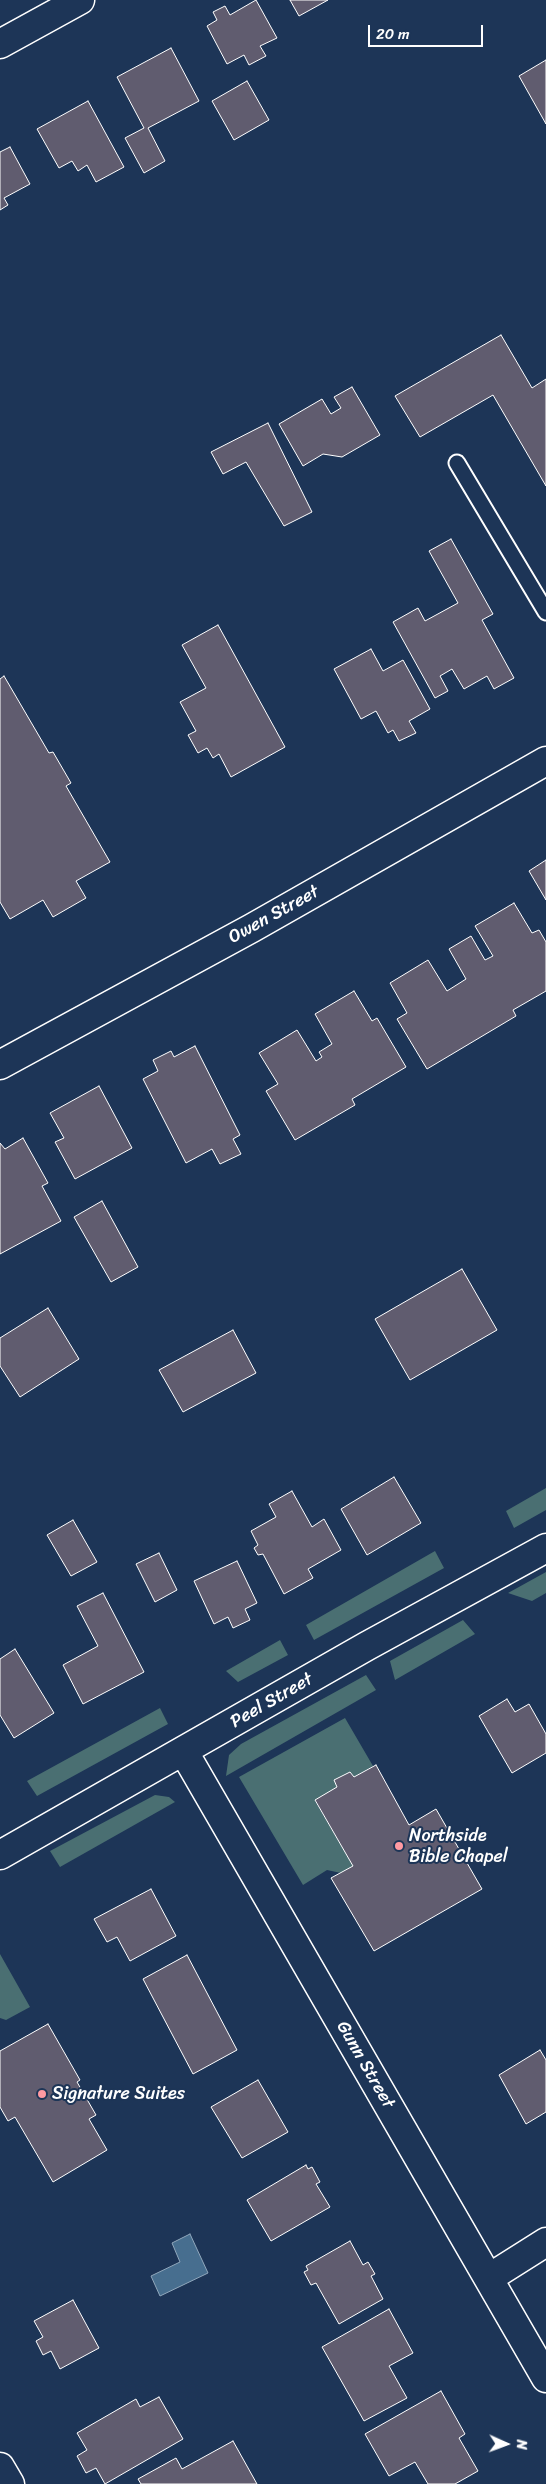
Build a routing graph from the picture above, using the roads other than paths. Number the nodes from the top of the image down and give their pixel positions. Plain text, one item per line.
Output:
1 (80, 0) edge
2 (0, 44) edge
3 (458, 463) dead end
4 (546, 612) edge
5 (546, 761) edge
6 (0, 1065) edge
7 (546, 1548) edge
8 (184, 1752) junction
9 (0, 1856) edge
10 (546, 2242) edge
11 (489, 2278) junction
12 (546, 2378) edge
13 (0, 2467) edge
14 (10, 2484) edge

1 - 2 street
3 - 4 lane
5 - 6 street, Owen Street
7 - 8 street, Peel Street
8 - 9 street, Peel Street
8 - 11 street, Gunn Street
10 - 11 street
11 - 12 street, Gunn Street
13 - 14 street

